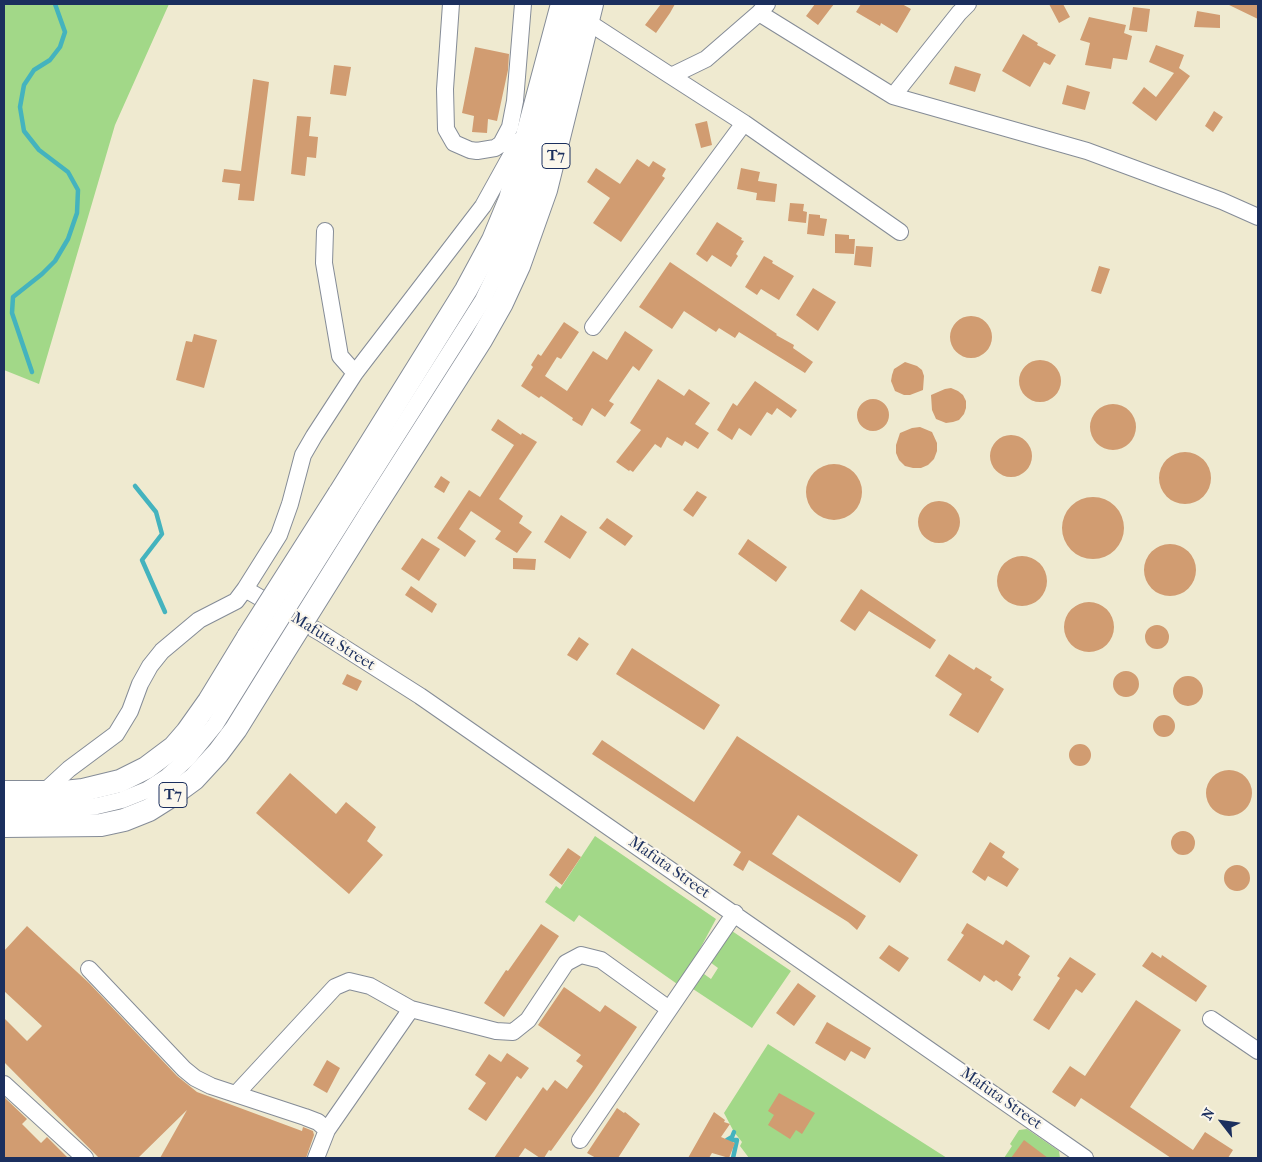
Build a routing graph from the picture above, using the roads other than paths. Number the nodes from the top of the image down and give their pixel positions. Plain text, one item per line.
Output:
1 (451, 4) edge
2 (523, 4) edge
3 (562, 4) edge
4 (968, 4) edge
5 (763, 8) edge
6 (585, 10) edge
7 (671, 76) junction
8 (893, 96) junction
9 (530, 122) junction
10 (744, 123) junction
11 (1258, 217) edge
12 (325, 231) dead end
13 (900, 232) dead end
14 (592, 327) dead end
15 (355, 372) junction
16 (354, 504) junction
17 (245, 589) junction
18 (264, 647) junction
19 (43, 793) junction
20 (5, 798) edge
21 (4, 826) edge
22 (735, 914) junction
23 (89, 969) dead end
24 (411, 1009) junction
25 (669, 1009) junction
26 (1211, 1019) dead end
27 (1258, 1051) edge
28 (4, 1084) edge
29 (236, 1094) junction
30 (327, 1130) junction
31 (580, 1140) dead end
32 (85, 1158) edge
33 (316, 1158) edge
34 (1085, 1158) edge

1 - 2 street
3 - 9 highway, T7
4 - 8 street
5 - 7 street
5 - 8 street
6 - 7 street
6 - 16 highway, T7
7 - 10 street
8 - 11 street
9 - 15 street
9 - 16 highway, T7
10 - 13 street
10 - 14 street
12 - 15 street
15 - 17 street
16 - 18 highway, T7, bridge
16 - 18 highway, T7, bridge
17 - 19 street
17 - 22 street, Mafuta Street
18 - 19 highway
18 - 20 street
18 - 21 highway, T7
19 - 20 highway
22 - 25 street
22 - 34 street, Mafuta Street
23 - 29 street
24 - 25 street
24 - 29 street
24 - 30 street
25 - 31 street
26 - 27 street
28 - 32 street
29 - 30 street
30 - 33 street

